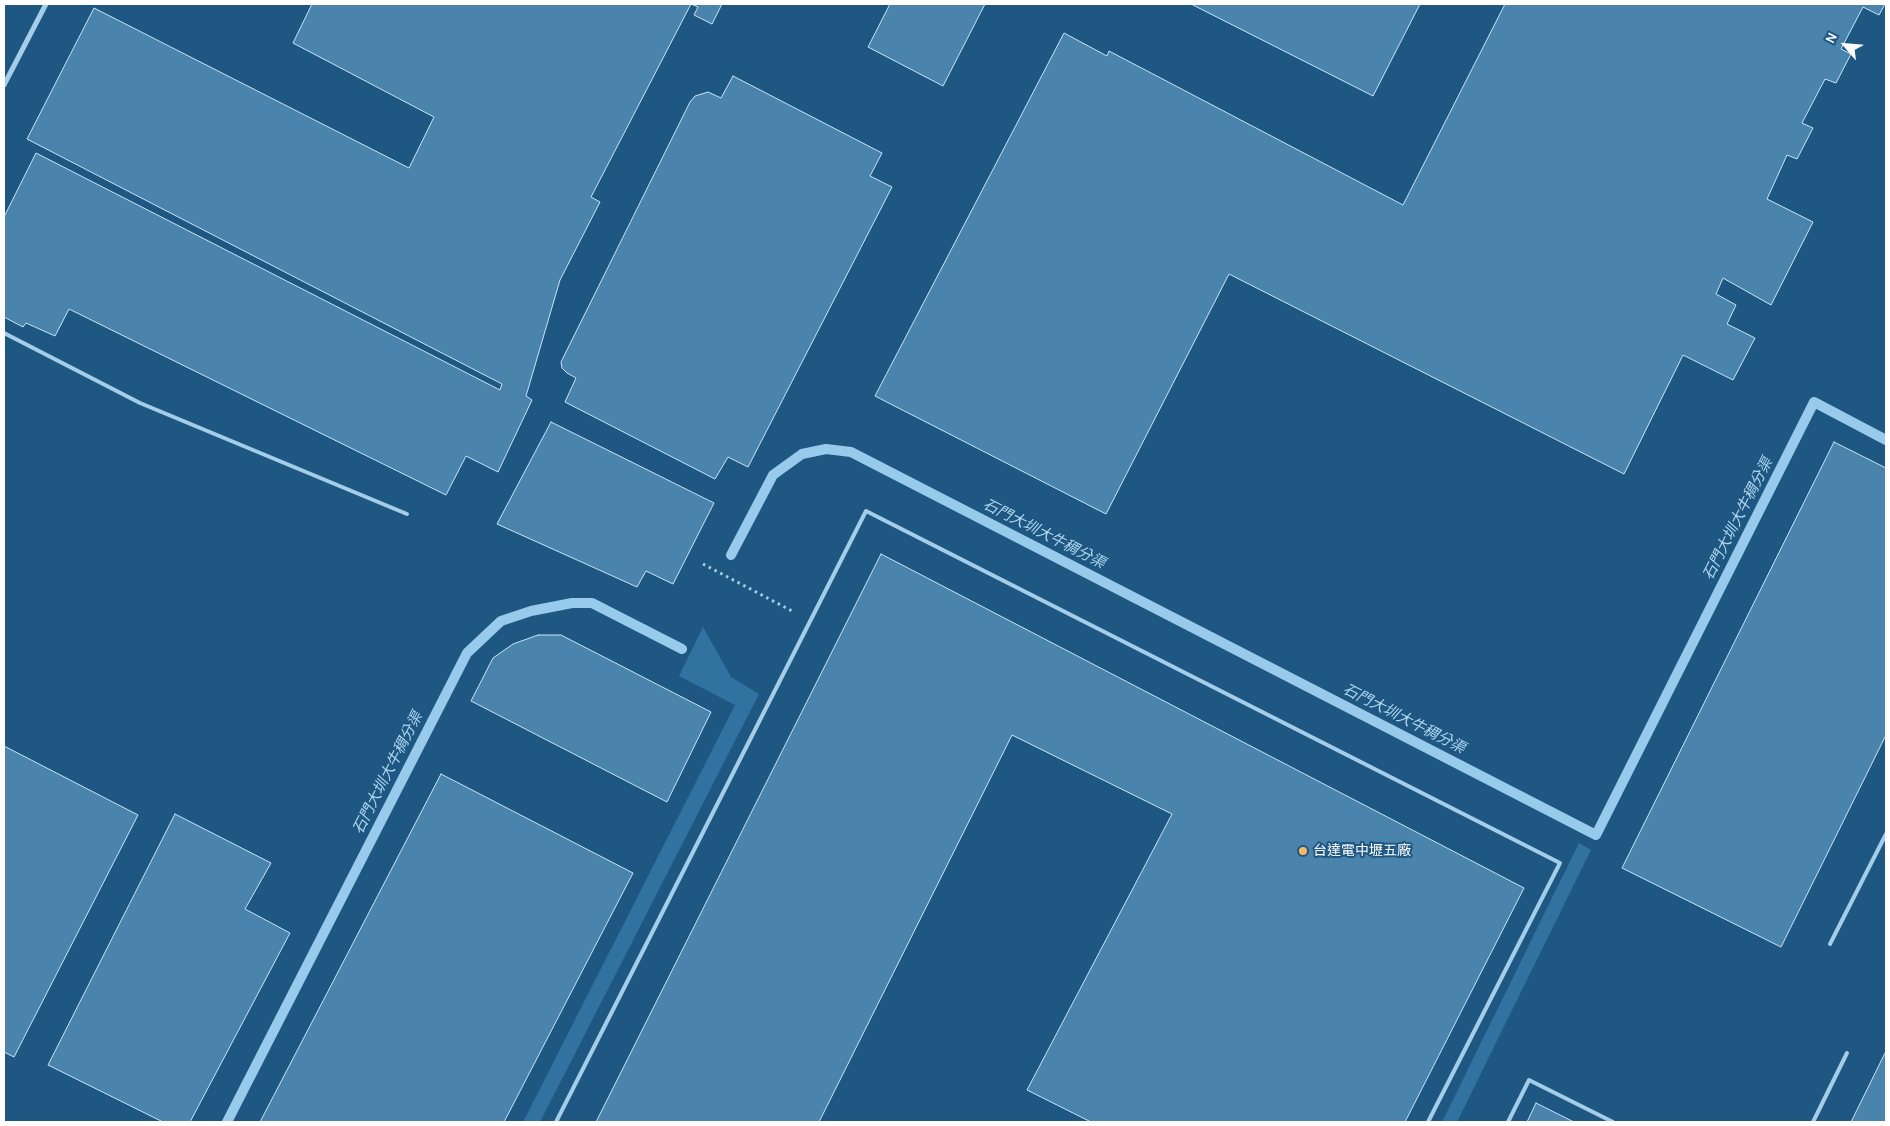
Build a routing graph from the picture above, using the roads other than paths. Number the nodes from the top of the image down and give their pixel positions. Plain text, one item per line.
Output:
1 (46, 4) edge
2 (4, 86) edge
3 (4, 333) edge
4 (407, 514) dead end
5 (1886, 834) edge
6 (1830, 944) dead end
7 (1847, 1054) dead end
8 (556, 1122) edge
9 (1428, 1122) edge
10 (1508, 1122) edge
11 (1613, 1122) edge
12 (1813, 1122) edge

1 - 2 street
3 - 4 lane
5 - 6 lane
7 - 12 lane
8 - 9 lane
10 - 11 lane

